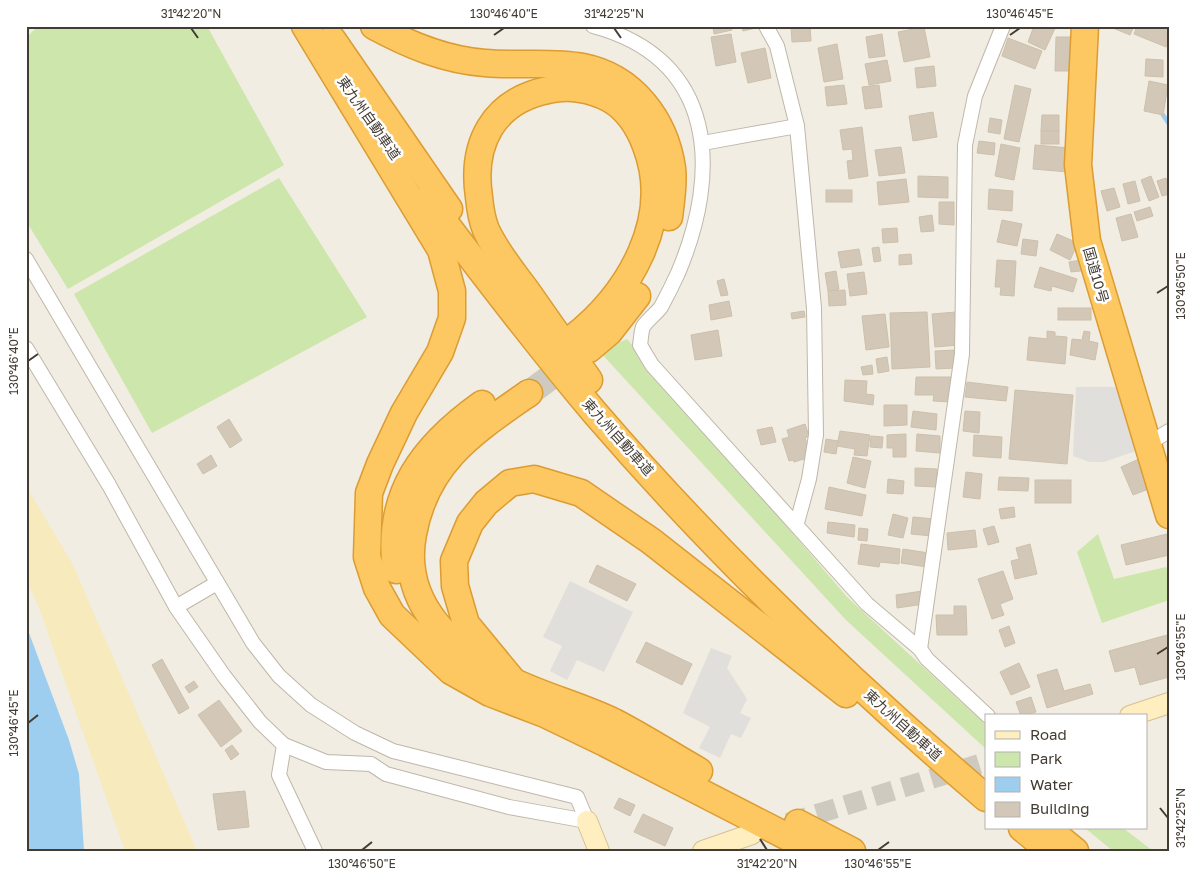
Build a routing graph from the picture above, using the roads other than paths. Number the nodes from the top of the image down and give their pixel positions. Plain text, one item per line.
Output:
1 (305, 26) edge
2 (323, 26) edge
3 (374, 26) edge
4 (593, 26) edge
5 (766, 26) edge
6 (1003, 26) edge
7 (1085, 26) edge
8 (797, 126) junction
9 (703, 143) junction
10 (27, 261) edge
11 (26, 348) edge
12 (596, 389) junction
13 (1159, 437) edge
14 (1169, 515) edge
15 (797, 523) junction
16 (218, 583) junction
17 (176, 607) junction
18 (414, 637) junction
19 (920, 649) junction
20 (512, 681) junction
21 (1169, 703) edge
22 (986, 714) edge
23 (1136, 714) edge
24 (284, 745) junction
25 (985, 777) edge
26 (985, 797) edge
27 (985, 803) edge
28 (587, 821) junction
29 (752, 834) dead end
30 (1035, 835) edge
31 (315, 851) edge
32 (598, 851) edge
33 (703, 851) edge
34 (815, 851) edge
35 (852, 851) edge
36 (1076, 851) edge

1 - 18 highway
1 - 26 highway, 東九州自動車道
2 - 12 highway, 東九州自動車道
3 - 12 highway
4 - 9 street
5 - 8 street
6 - 19 street
7 - 13 highway, 国道10号
8 - 9 street
8 - 15 street
9 - 15 street
10 - 16 street
11 - 17 street
12 - 25 highway, 東九州自動車道
13 - 14 highway, 国道10号
15 - 19 street
16 - 17 street
16 - 28 street
17 - 24 street
18 - 20 highway
18 - 34 highway
19 - 22 street
20 - 27 highway
20 - 35 highway
21 - 23 street
24 - 28 street
24 - 31 street
28 - 32 street
29 - 33 street
30 - 36 highway

